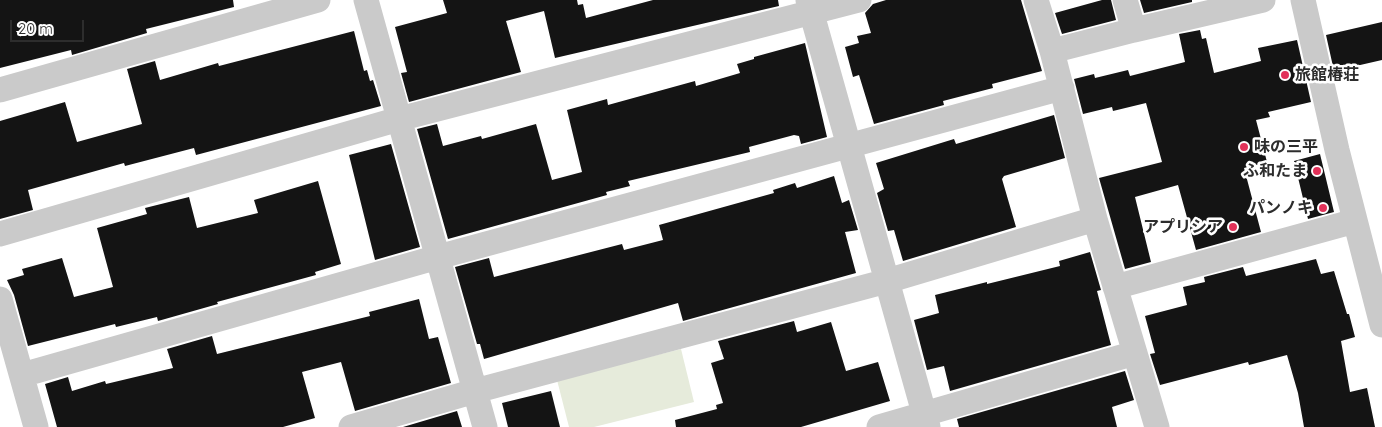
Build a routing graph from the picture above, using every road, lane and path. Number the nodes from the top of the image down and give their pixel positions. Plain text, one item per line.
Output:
1 (318, 0) edge
2 (366, 0) edge
3 (858, 0) edge
4 (1036, 0) edge
5 (1126, 0) edge
6 (1263, 0) edge
7 (1303, 0) edge
8 (810, 7) edge
9 (1134, 30) junction
10 (1052, 52) junction
11 (1062, 88) junction
12 (0, 90) edge
13 (399, 119) junction
14 (849, 145) junction
15 (1095, 219) junction
16 (1355, 222) junction
17 (0, 234) edge
18 (438, 258) junction
19 (887, 281) junction
20 (1116, 287) junction
21 (0, 299) edge
22 (1382, 325) edge
23 (1135, 353) junction
24 (22, 374) junction
25 (475, 391) junction
26 (926, 421) edge
27 (36, 427) edge
28 (351, 427) edge
29 (485, 427) edge
30 (879, 427) edge
31 (1157, 427) edge

1 - 12 street
2 - 13 street
3 - 8 street
4 - 10 street
5 - 9 street
6 - 9 street
7 - 16 street
8 - 13 street
8 - 14 street
9 - 10 street
10 - 11 street
11 - 14 street
11 - 15 street
13 - 17 street
13 - 18 street
14 - 18 street
14 - 19 street
15 - 19 street
15 - 20 street
16 - 20 street
16 - 22 street
18 - 24 street
18 - 25 street
19 - 25 street
19 - 26 street
20 - 23 street
21 - 24 street
23 - 26 street
23 - 31 street
24 - 27 street
25 - 28 street
25 - 29 street
26 - 30 street

